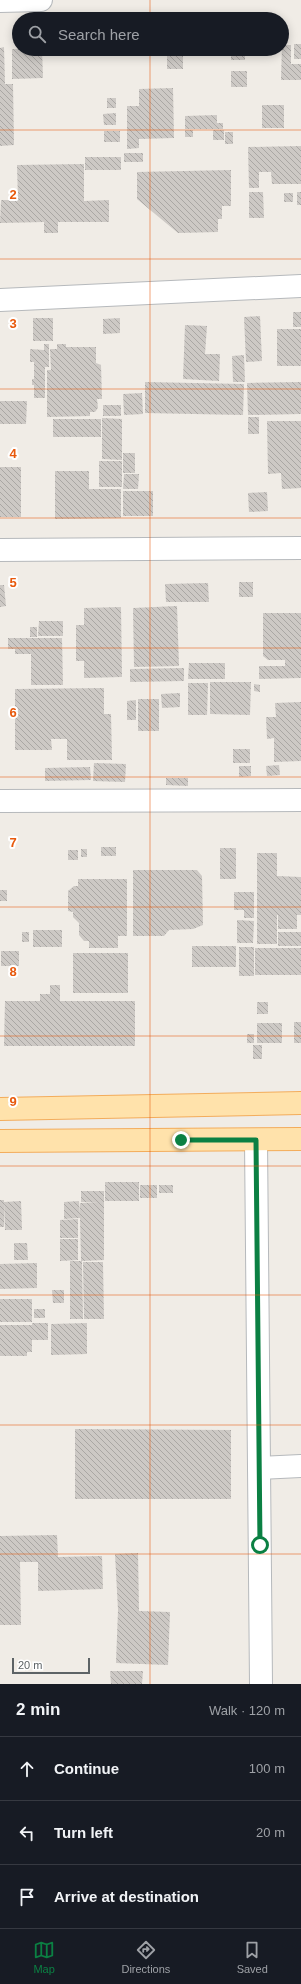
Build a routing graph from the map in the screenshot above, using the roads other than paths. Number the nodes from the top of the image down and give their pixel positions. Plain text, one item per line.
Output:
1 (0, 0) edge
2 (41, 0) edge
3 (301, 286) edge
4 (0, 300) edge
5 (301, 548) edge
6 (0, 550) edge
7 (0, 800) edge
8 (301, 800) edge
9 (301, 1103) edge
10 (0, 1109) edge
11 (301, 1139) edge
12 (256, 1140) junction
13 (0, 1141) edge
14 (301, 1466) edge
15 (259, 1468) junction
16 (261, 1684) edge

1 - 2 street
3 - 4 street
5 - 6 street
7 - 8 street
9 - 10 main road
11 - 12 main road
12 - 13 main road
12 - 15 street
14 - 15 street
15 - 16 street

